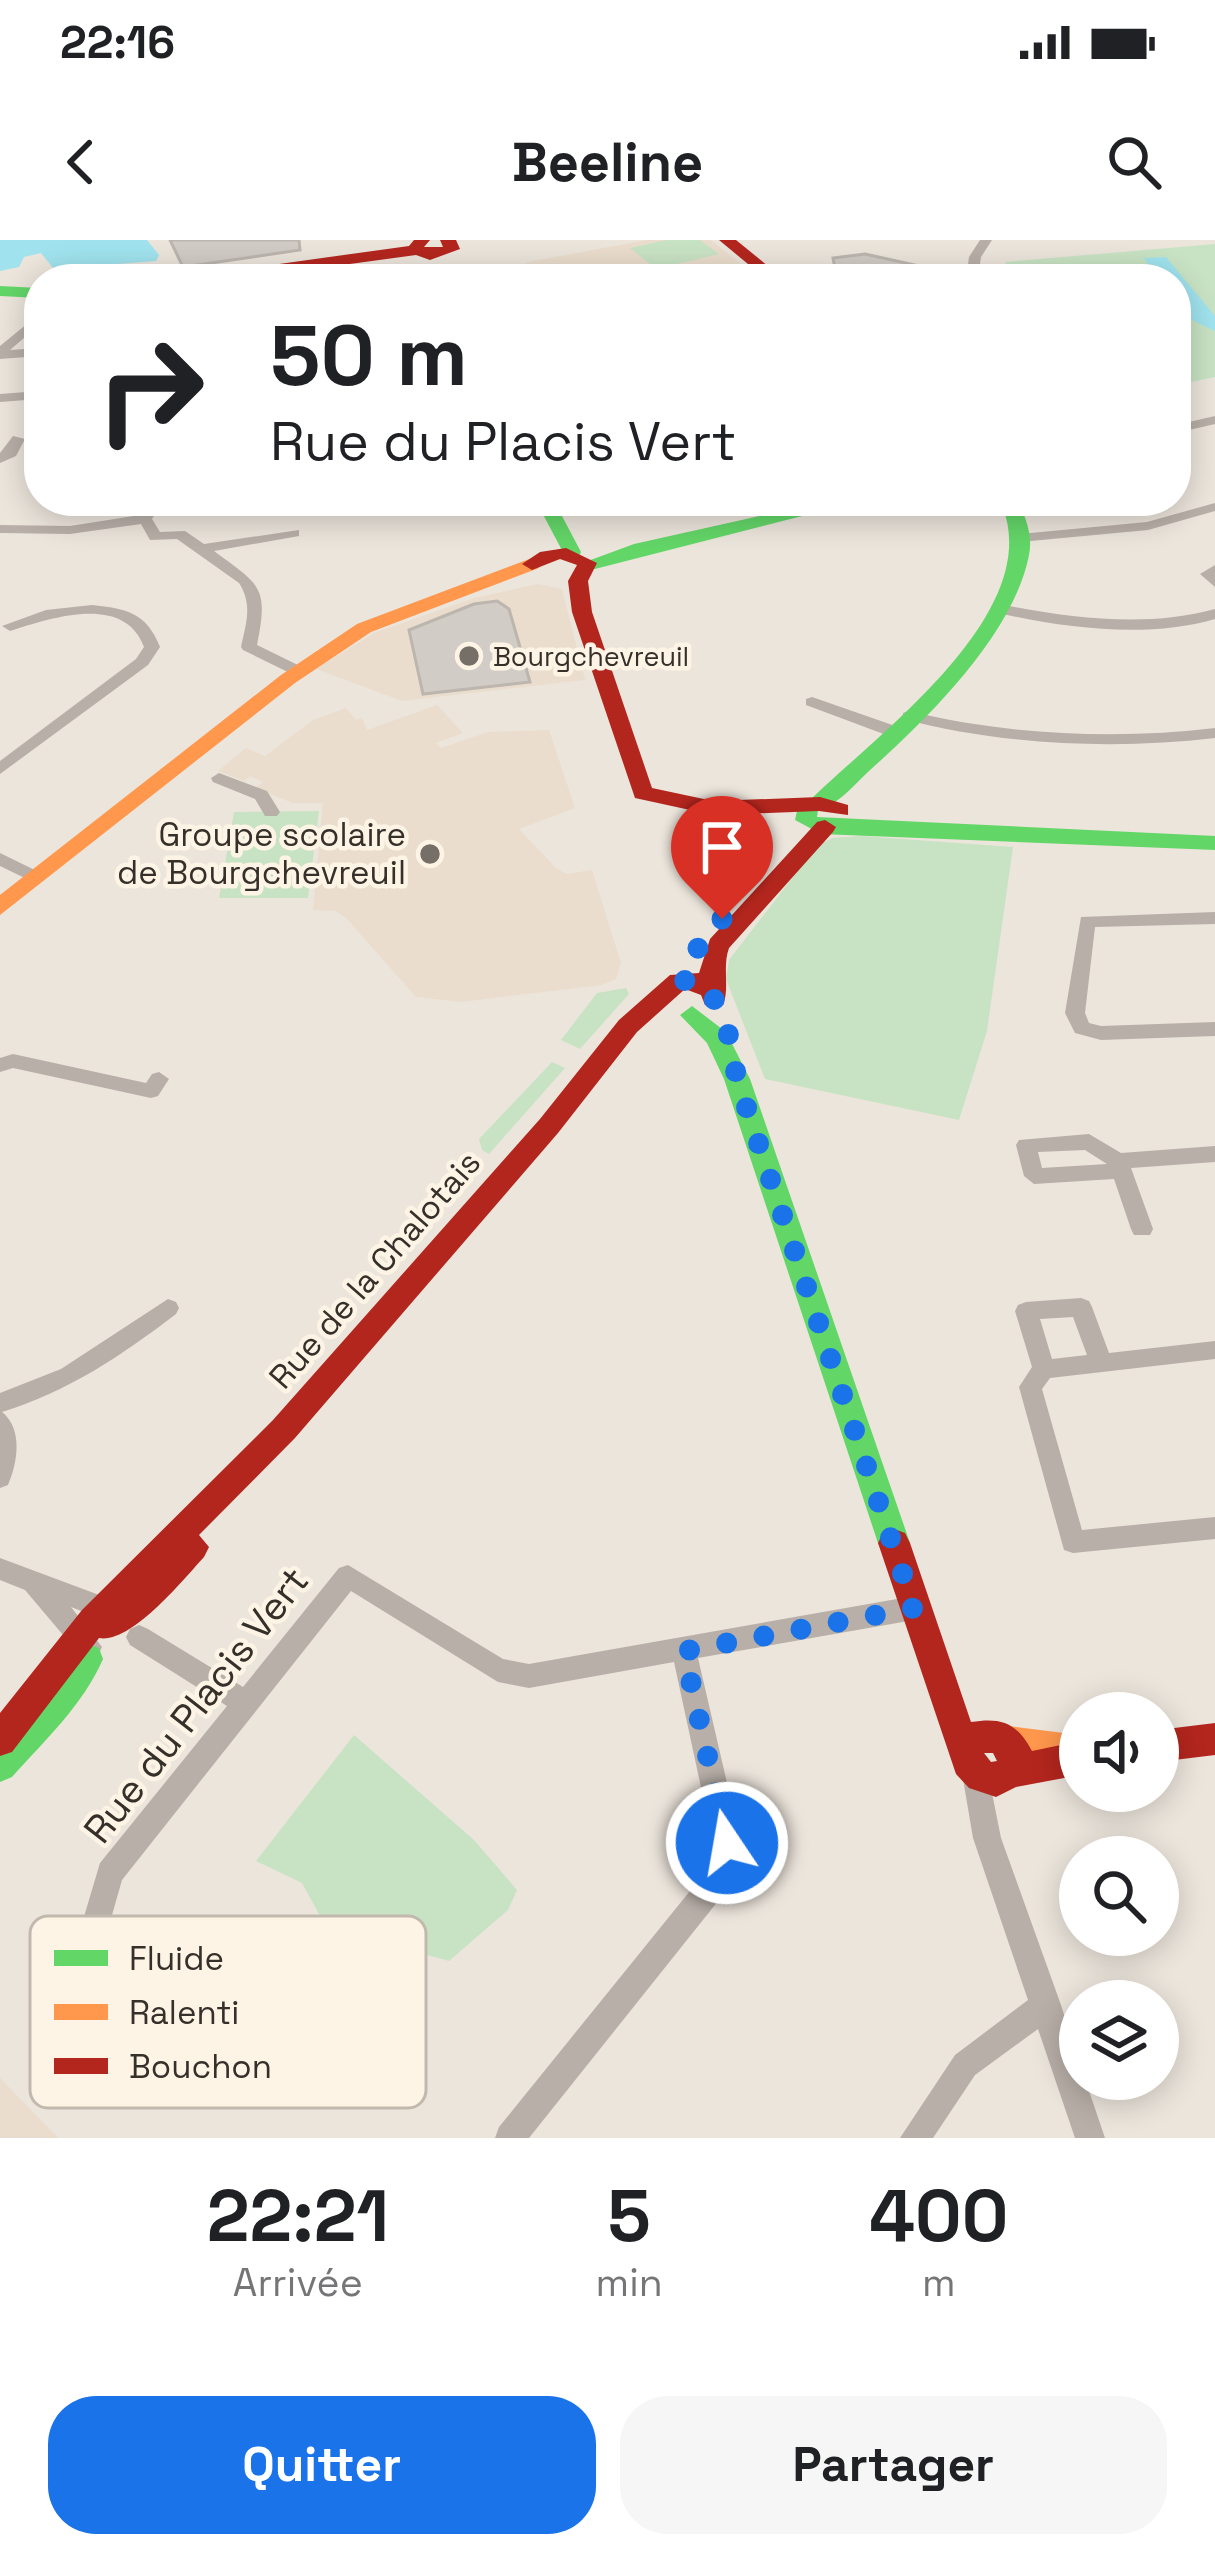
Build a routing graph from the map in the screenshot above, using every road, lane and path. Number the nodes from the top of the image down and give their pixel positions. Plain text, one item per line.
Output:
1 (727, 240) edge
2 (442, 249) edge
3 (324, 264) edge
4 (757, 264) edge
5 (24, 325) edge
6 (24, 331) edge
7 (11, 342) junction
8 (0, 354) edge
9 (18, 440) dead end
10 (0, 459) edge
11 (147, 516) edge
12 (550, 516) edge
13 (785, 516) edge
14 (1018, 516) edge
15 (1183, 516) edge
16 (145, 519) junction
17 (6, 528) edge
18 (294, 533) dead end
19 (1021, 538) junction
20 (202, 549) junction
21 (564, 564) junction
22 (1215, 569) edge
23 (1215, 582) edge
24 (999, 609) junction
25 (1215, 614) edge
26 (10, 626) dead end
27 (298, 671) junction
28 (812, 702) dead end
29 (902, 724) junction
30 (1215, 733) edge
31 (0, 769) edge
32 (219, 778) dead end
33 (271, 812) dead end
34 (822, 815) junction
35 (1215, 843) edge
36 (0, 859) edge
37 (37, 878) junction
38 (0, 907) edge
39 (1215, 918) edge
40 (690, 999) junction
41 (1215, 1029) edge
42 (4, 1060) edge
43 (159, 1078) dead end
44 (1215, 1154) edge
45 (1142, 1229) dead end
46 (168, 1309) dead end
47 (1215, 1350) edge
48 (1101, 1363) junction
49 (1044, 1369) junction
50 (0, 1403) edge
51 (0, 1421) edge
52 (0, 1478) edge
53 (1215, 1528) edge
54 (0, 1569) edge
55 (35, 1584) junction
56 (914, 1608) junction
57 (112, 1611) junction
58 (139, 1637) dead end
59 (86, 1645) junction
60 (684, 1651) junction
61 (940, 1678) junction
62 (245, 1703) junction
63 (1000, 1737) junction
64 (1215, 1739) edge
65 (0, 1740) edge
66 (1179, 1743) edge
67 (1059, 1750) edge
68 (1059, 1760) edge
69 (971, 1761) junction
70 (0, 1765) edge
71 (1010, 1775) junction
72 (987, 1838) junction
73 (98, 1916) edge
74 (1046, 2005) junction
75 (510, 2138) edge
76 (915, 2138) edge
77 (1090, 2138) edge

1 - 4 street
2 - 3 street
5 - 7 street
6 - 7 street
7 - 8 street
9 - 10 street
11 - 16 street
12 - 21 street
13 - 21 street
14 - 19 street
15 - 19 street
16 - 17 street
16 - 20 street
18 - 20 street
19 - 24 street
20 - 27 street
21 - 27 street
21 - 34 street
22 - 23 street
24 - 25 street
24 - 29 street
26 - 31 street
27 - 37 street
28 - 29 street
29 - 30 street
29 - 34 street
32 - 33 street
34 - 35 street
34 - 40 street
36 - 37 street
37 - 38 street
39 - 41 street
40 - 56 street
40 - 57 street, Rue de la Chalotais
42 - 43 street
44 - 45 street
46 - 50 street
47 - 48 street
48 - 49 street
48 - 49 street
49 - 53 street
51 - 52 street
54 - 55 street
55 - 57 street
55 - 59 street
56 - 60 street, Rue du Placis Vert
56 - 61 street
57 - 59 street, Rue de la Chalotais
58 - 62 street
59 - 65 street, Rue de la Chalotais
59 - 70 street, Rue de la Chalotais
60 - 62 street, Rue du Placis Vert
60 - 75 street
61 - 63 street
61 - 69 street
62 - 73 street, Rue du Placis Vert
63 - 67 street
63 - 69 street
63 - 71 street
64 - 66 street
68 - 71 street
69 - 71 street
69 - 72 street
71 - 72 street
72 - 74 street
74 - 76 street
74 - 77 street

